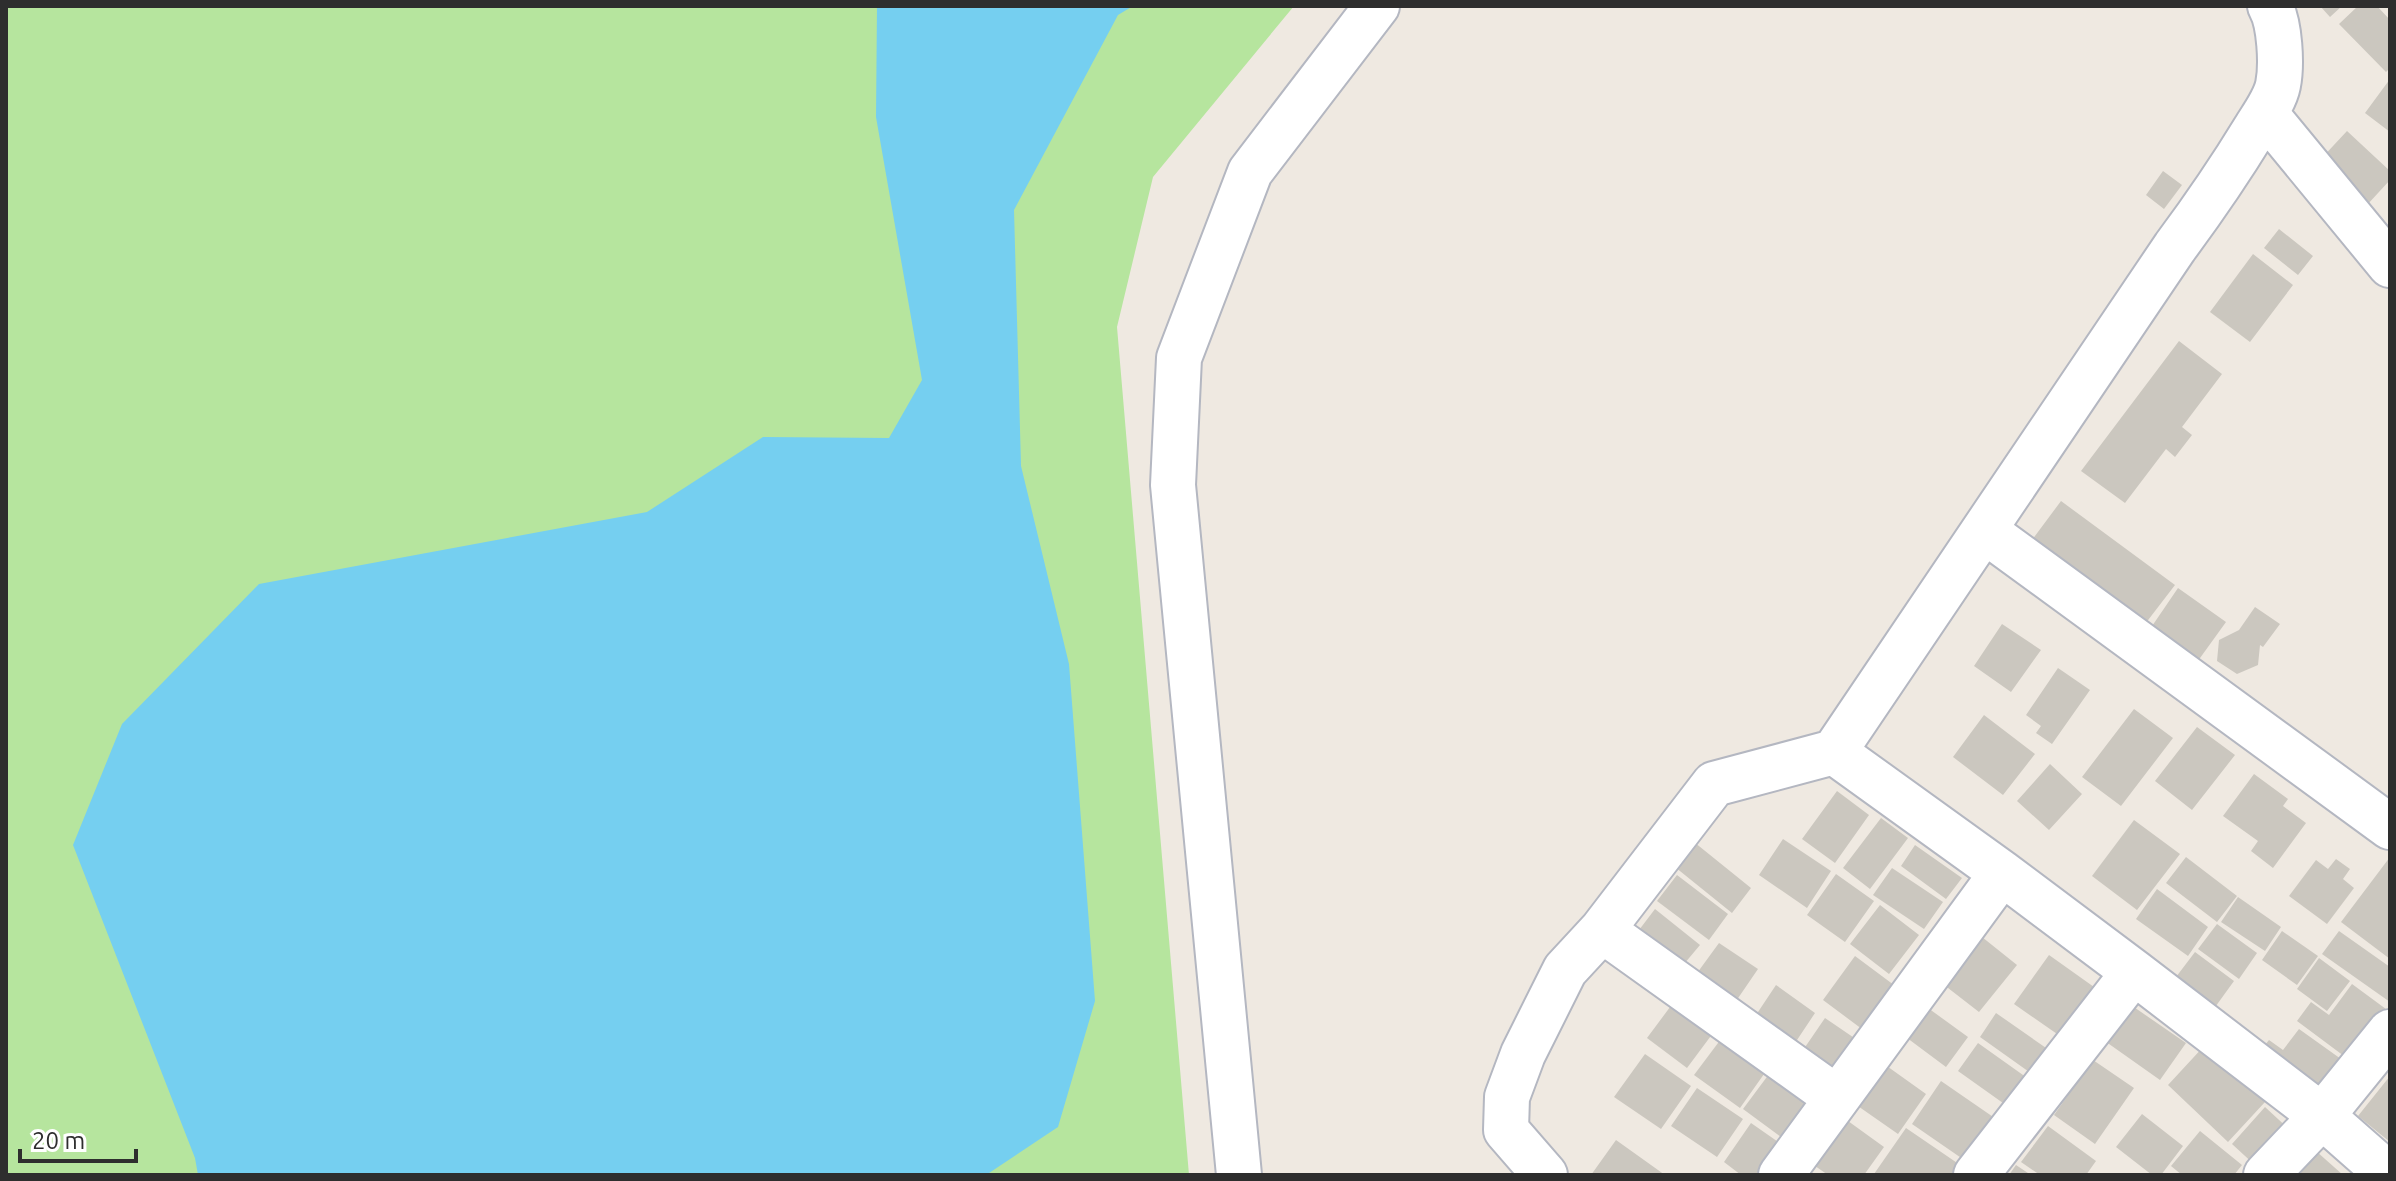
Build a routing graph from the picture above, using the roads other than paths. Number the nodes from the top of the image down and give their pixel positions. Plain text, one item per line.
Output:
1 (1377, 6) edge
2 (2270, 6) edge
3 (2265, 113) junction
4 (2390, 265) edge
5 (1985, 531) junction
6 (1834, 752) junction
7 (2390, 827) edge
8 (2002, 873) junction
9 (1602, 930) junction
10 (2134, 972) junction
11 (2390, 1032) edge
12 (1837, 1098) junction
13 (2322, 1116) junction
14 (1239, 1175) edge
15 (1545, 1175) edge
16 (1781, 1175) edge
17 (1976, 1175) edge
18 (2266, 1175) edge
19 (2389, 1175) edge

1 - 14 street
2 - 3 street
3 - 4 street
3 - 5 street
5 - 6 street
5 - 7 street
6 - 8 street
6 - 9 street
8 - 10 street
8 - 12 street
9 - 12 street
9 - 15 street
10 - 13 street
10 - 17 street
11 - 13 street
12 - 16 street
13 - 18 street
13 - 19 street

